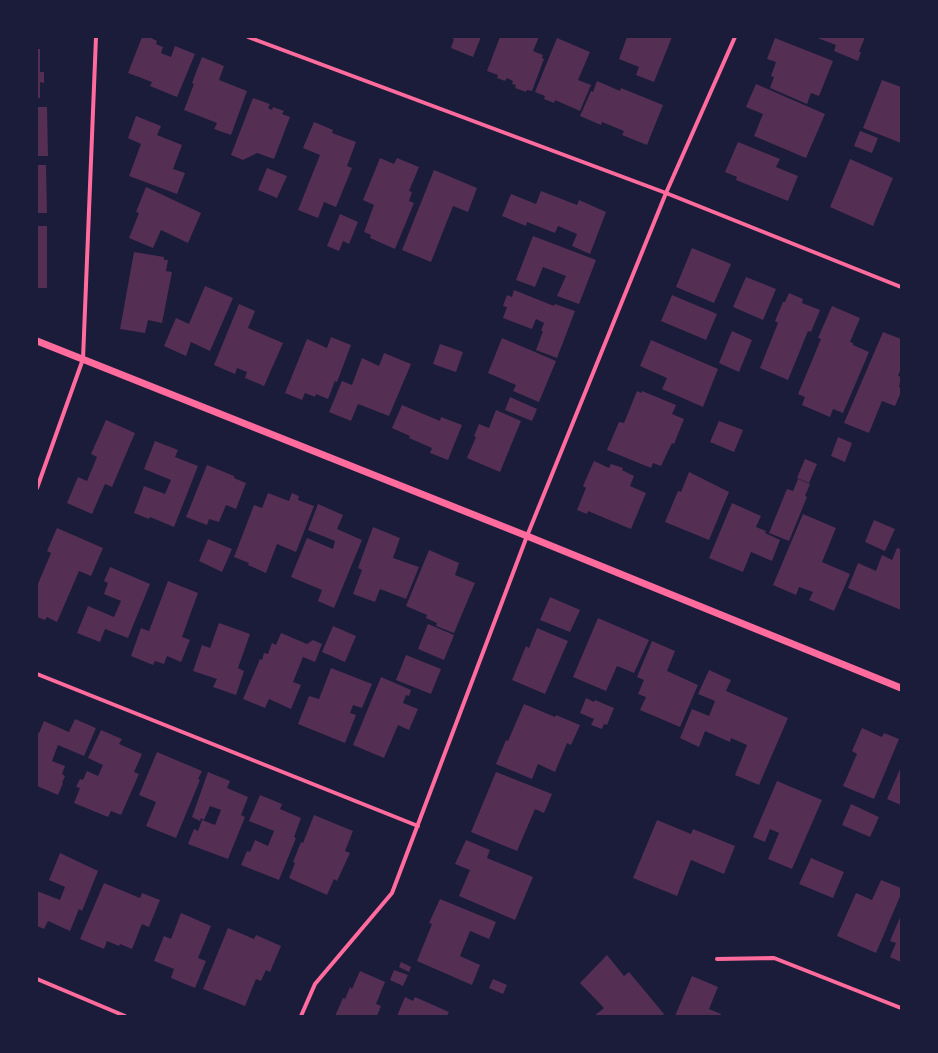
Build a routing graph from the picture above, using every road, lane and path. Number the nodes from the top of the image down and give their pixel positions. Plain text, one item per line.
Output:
1 (96, 37) edge
2 (248, 37) edge
3 (735, 37) edge
4 (666, 193) junction
5 (901, 287) edge
6 (37, 342) edge
7 (83, 359) junction
8 (37, 488) edge
9 (527, 536) junction
10 (37, 674) edge
11 (901, 688) edge
12 (418, 826) junction
13 (716, 959) dead end
14 (37, 979) edge
15 (901, 1008) edge
16 (125, 1016) edge
17 (301, 1016) edge

1 - 7 street
2 - 4 street
3 - 4 street
4 - 5 street
4 - 9 street
6 - 7 street
7 - 8 street
7 - 9 street
9 - 11 street
9 - 12 street
10 - 12 street
12 - 17 street
13 - 15 street
14 - 16 street

